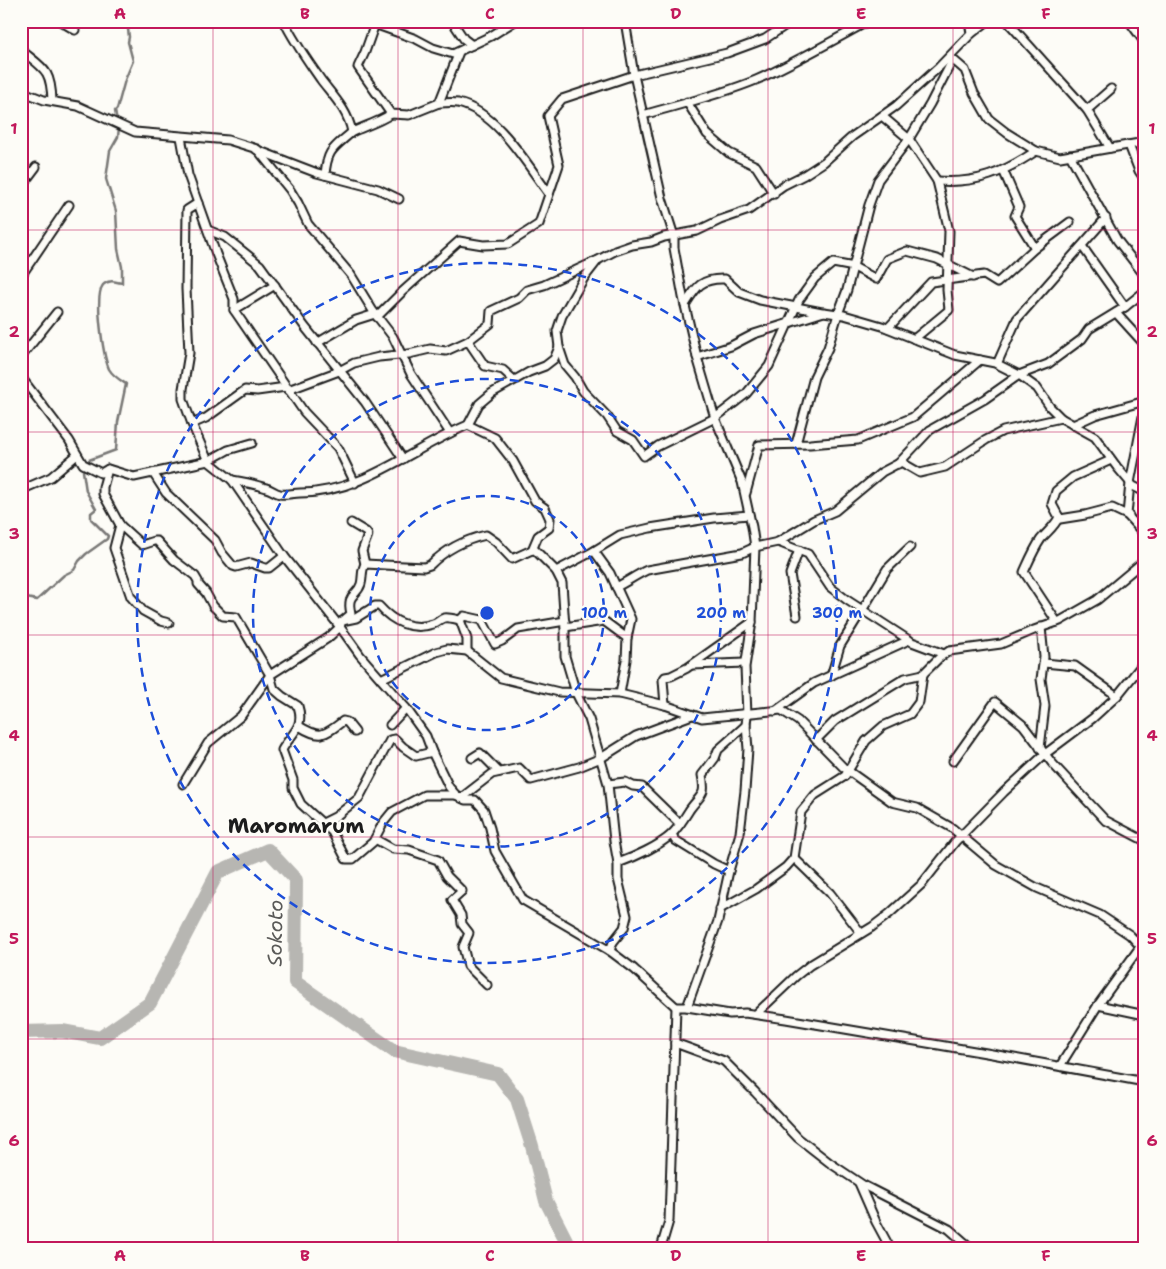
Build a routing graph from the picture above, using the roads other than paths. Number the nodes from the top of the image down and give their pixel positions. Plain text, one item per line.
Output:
1 (60, 21) edge
2 (284, 21) edge
3 (366, 21) edge
4 (452, 21) edge
5 (515, 21) edge
6 (626, 21) edge
7 (792, 21) edge
8 (869, 21) edge
9 (969, 21) edge
10 (988, 21) edge
11 (1006, 21) edge
12 (1129, 21) edge
13 (376, 23) edge
14 (75, 30) dead end
15 (971, 34) junction
16 (1145, 43) edge
17 (472, 45) junction
18 (21, 50) edge
19 (459, 52) junction
20 (950, 57) junction
21 (634, 75) junction
22 (1111, 89) dead end
23 (21, 91) edge
24 (52, 101) junction
25 (687, 102) junction
26 (439, 103) junction
27 (1087, 110) junction
28 (391, 114) junction
29 (643, 115) junction
30 (882, 116) junction
31 (349, 119) junction
32 (369, 125) junction
33 (352, 132) junction
34 (182, 137) junction
35 (909, 139) junction
36 (1145, 142) edge
37 (1129, 145) junction
38 (1110, 148) junction
39 (257, 149) junction
40 (1036, 152) junction
41 (1070, 155) junction
42 (36, 167) dead end
43 (1003, 170) junction
44 (324, 175) junction
45 (1145, 180) edge
46 (937, 181) junction
47 (21, 187) edge
48 (549, 194) junction
49 (774, 194) junction
50 (399, 200) dead end
51 (198, 203) junction
52 (69, 205) dead end
53 (1106, 218) junction
54 (1070, 222) dead end
55 (208, 230) junction
56 (674, 236) junction
57 (1082, 246) junction
58 (1034, 248) junction
59 (598, 260) junction
60 (949, 265) junction
61 (854, 267) junction
62 (21, 276) edge
63 (973, 276) junction
64 (1145, 276) edge
65 (949, 280) junction
66 (275, 285) junction
67 (1145, 291) edge
68 (685, 305) junction
69 (796, 306) junction
70 (1125, 307) junction
71 (234, 310) junction
72 (57, 312) dead end
73 (822, 312) junction
74 (1116, 313) junction
75 (838, 314) junction
76 (376, 316) junction
77 (789, 323) junction
78 (888, 328) junction
79 (914, 339) junction
80 (468, 341) junction
81 (317, 343) junction
82 (1145, 345) edge
83 (559, 347) junction
84 (402, 355) junction
85 (21, 357) edge
86 (696, 357) junction
87 (980, 360) junction
88 (997, 364) junction
89 (339, 371) junction
90 (1019, 375) junction
91 (21, 377) edge
92 (514, 380) junction
93 (287, 389) junction
94 (1145, 401) edge
95 (1145, 406) edge
96 (715, 418) junction
97 (1061, 418) junction
98 (192, 424) junction
99 (468, 425) junction
100 (1073, 425) junction
101 (450, 433) junction
102 (252, 443) dead end
103 (796, 444) junction
104 (77, 455) junction
105 (404, 459) junction
106 (1111, 460) junction
107 (208, 461) junction
108 (898, 464) junction
109 (108, 469) junction
110 (153, 474) junction
111 (232, 480) junction
112 (355, 483) junction
113 (1130, 483) junction
114 (21, 490) edge
115 (1145, 492) edge
116 (745, 496) junction
117 (749, 515) junction
118 (1129, 516) junction
119 (1059, 517) junction
120 (351, 523) dead end
121 (120, 526) junction
122 (1145, 536) edge
123 (778, 542) junction
124 (755, 547) junction
125 (910, 547) dead end
126 (532, 550) junction
127 (799, 550) junction
128 (594, 552) junction
129 (284, 556) junction
130 (1145, 560) edge
131 (365, 564) junction
132 (556, 571) junction
133 (616, 587) junction
134 (862, 610) junction
135 (797, 616) dead end
136 (460, 620) junction
137 (752, 622) junction
138 (1057, 622) junction
139 (169, 623) dead end
140 (341, 624) junction
141 (565, 624) junction
142 (1041, 628) junction
143 (626, 638) junction
144 (909, 640) junction
145 (467, 651) junction
146 (944, 654) junction
147 (1145, 661) edge
148 (745, 663) junction
149 (1044, 663) junction
150 (691, 665) junction
151 (270, 674) junction
152 (923, 674) junction
153 (831, 676) junction
154 (381, 679) junction
155 (576, 693) junction
156 (620, 694) junction
157 (1117, 696) junction
158 (665, 705) junction
159 (406, 708) junction
160 (775, 711) junction
161 (692, 714) junction
162 (747, 715) junction
163 (390, 725) dead end
164 (746, 725) junction
165 (299, 726) junction
166 (355, 732) dead end
167 (816, 740) junction
168 (1043, 751) junction
169 (432, 752) junction
170 (472, 758) dead end
171 (601, 758) junction
172 (953, 761) dead end
173 (849, 771) junction
174 (499, 772) junction
175 (184, 784) dead end
176 (608, 784) junction
177 (458, 797) junction
178 (321, 824) junction
179 (680, 824) junction
180 (672, 834) junction
181 (961, 836) junction
182 (375, 839) junction
183 (1145, 841) edge
184 (794, 858) junction
185 (618, 863) junction
186 (729, 871) junction
187 (720, 909) junction
188 (861, 933) junction
189 (1143, 945) edge
190 (610, 951) junction
191 (487, 985) dead end
192 (1098, 1005) junction
193 (676, 1007) junction
194 (687, 1007) junction
195 (756, 1014) junction
196 (1145, 1015) edge
197 (675, 1042) junction
198 (1060, 1066) junction
199 (1145, 1082) edge
200 (858, 1182) junction
201 (661, 1248) edge
202 (890, 1248) edge
203 (971, 1248) edge

1 - 14 street
2 - 31 street
3 - 13 street
4 - 17 street
5 - 17 street
6 - 21 street
7 - 21 street
8 - 25 street
9 - 15 street
10 - 15 street
11 - 27 street
12 - 16 street
13 - 19 street
13 - 28 street
15 - 20 street
17 - 19 street
18 - 24 street
19 - 26 street
20 - 30 street
20 - 35 street
20 - 40 street
21 - 29 street
21 - 48 street
22 - 27 street
23 - 24 street
24 - 34 street
25 - 29 street
25 - 49 street
26 - 28 street
26 - 48 street
27 - 38 street
28 - 32 street
29 - 56 street
30 - 35 street
30 - 49 street
31 - 32 street
31 - 33 street
32 - 33 street
33 - 44 street
34 - 39 street
34 - 51 street
35 - 46 street
35 - 61 street
36 - 37 street
37 - 38 street
37 - 45 street
38 - 41 street
39 - 44 street
39 - 76 street
40 - 41 street
40 - 43 street
41 - 53 street
42 - 47 street
43 - 46 street
43 - 58 street
44 - 50 street
46 - 60 street
48 - 76 street
49 - 56 street
51 - 55 street
51 - 98 street
52 - 62 street
53 - 57 street
53 - 64 street
54 - 58 street
55 - 66 street
55 - 71 street
56 - 59 street
56 - 68 street
57 - 70 street
57 - 88 street
58 - 63 street
59 - 80 street
59 - 83 street
60 - 61 street
60 - 63 street
60 - 65 street
61 - 69 street
61 - 75 street
63 - 65 street
65 - 78 street
65 - 79 street
66 - 71 street
66 - 81 street
67 - 70 street
68 - 69 street
68 - 86 street
69 - 73 street
69 - 77 street
70 - 74 street
71 - 93 street
72 - 85 street
73 - 75 street
73 - 77 street
74 - 82 street
74 - 90 street
75 - 78 street
75 - 103 street
76 - 81 street
76 - 84 street
77 - 86 street
77 - 96 street
78 - 79 street
79 - 87 street
80 - 84 street
80 - 92 street
81 - 89 street
83 - 92 street
83 - 96 street
84 - 89 street
84 - 101 street
86 - 96 street
87 - 88 street
87 - 103 street
88 - 90 street
89 - 93 street
89 - 105 street
90 - 97 street
90 - 108 street
91 - 104 street
92 - 99 street
93 - 98 street
93 - 112 street
94 - 100 street
95 - 113 street
96 - 116 street
97 - 100 street
97 - 108 street
98 - 107 street
99 - 101 street
99 - 126 street
100 - 106 street
101 - 105 street
102 - 107 street
103 - 116 street
104 - 109 street
104 - 114 street
105 - 112 street
106 - 113 street
106 - 119 street
107 - 110 street
107 - 111 street
108 - 123 street
109 - 110 street
109 - 121 street
110 - 129 street
111 - 112 street
111 - 129 street
113 - 115 street
113 - 118 street
116 - 117 street
117 - 124 street
117 - 128 street
118 - 119 street
118 - 122 street
119 - 138 street
120 - 131 street
121 - 139 street
121 - 151 street
123 - 124 street
123 - 127 street
124 - 133 street
124 - 137 street
125 - 134 street
126 - 131 street
126 - 132 street
127 - 134 street
127 - 135 street
128 - 132 street
128 - 133 street
129 - 140 street
130 - 138 street
131 - 140 street
132 - 141 street
133 - 143 street
134 - 144 street
134 - 153 street
136 - 140 street
136 - 141 street
136 - 145 street
137 - 148 street
137 - 150 street
138 - 142 street
140 - 151 street
140 - 154 street
141 - 143 street
141 - 155 street
142 - 146 street
142 - 149 street
143 - 156 street
144 - 146 street
144 - 153 street
145 - 154 street
145 - 155 street
146 - 152 street
147 - 157 street
148 - 150 street
148 - 162 street
149 - 157 street
149 - 168 street
150 - 158 street
151 - 165 street
151 - 175 street
152 - 167 street
152 - 173 street
153 - 160 street
154 - 159 street
155 - 156 street
155 - 171 street
156 - 158 street
157 - 168 street
158 - 161 street
159 - 163 street
159 - 169 street
160 - 162 street
160 - 167 street
161 - 162 street
161 - 171 street
162 - 164 street
164 - 179 street
164 - 186 street
165 - 166 street
165 - 178 street
167 - 173 street
168 - 172 street
168 - 181 street
168 - 183 street
169 - 177 street
169 - 178 street
170 - 174 street
171 - 174 street
171 - 176 street
173 - 181 street
173 - 184 street
174 - 177 street
176 - 179 street
176 - 185 street
177 - 182 street
177 - 190 street
178 - 182 street
179 - 180 street
180 - 185 street
180 - 186 street
181 - 188 street
181 - 189 street
182 - 191 street
184 - 187 street
184 - 188 street
185 - 190 street
186 - 187 street
187 - 194 street
188 - 195 street
189 - 192 street
190 - 193 street
192 - 196 street
192 - 198 street
193 - 194 street
193 - 197 street
194 - 195 street
195 - 198 street
197 - 200 street
197 - 201 street
198 - 199 street
200 - 202 street
200 - 203 street

